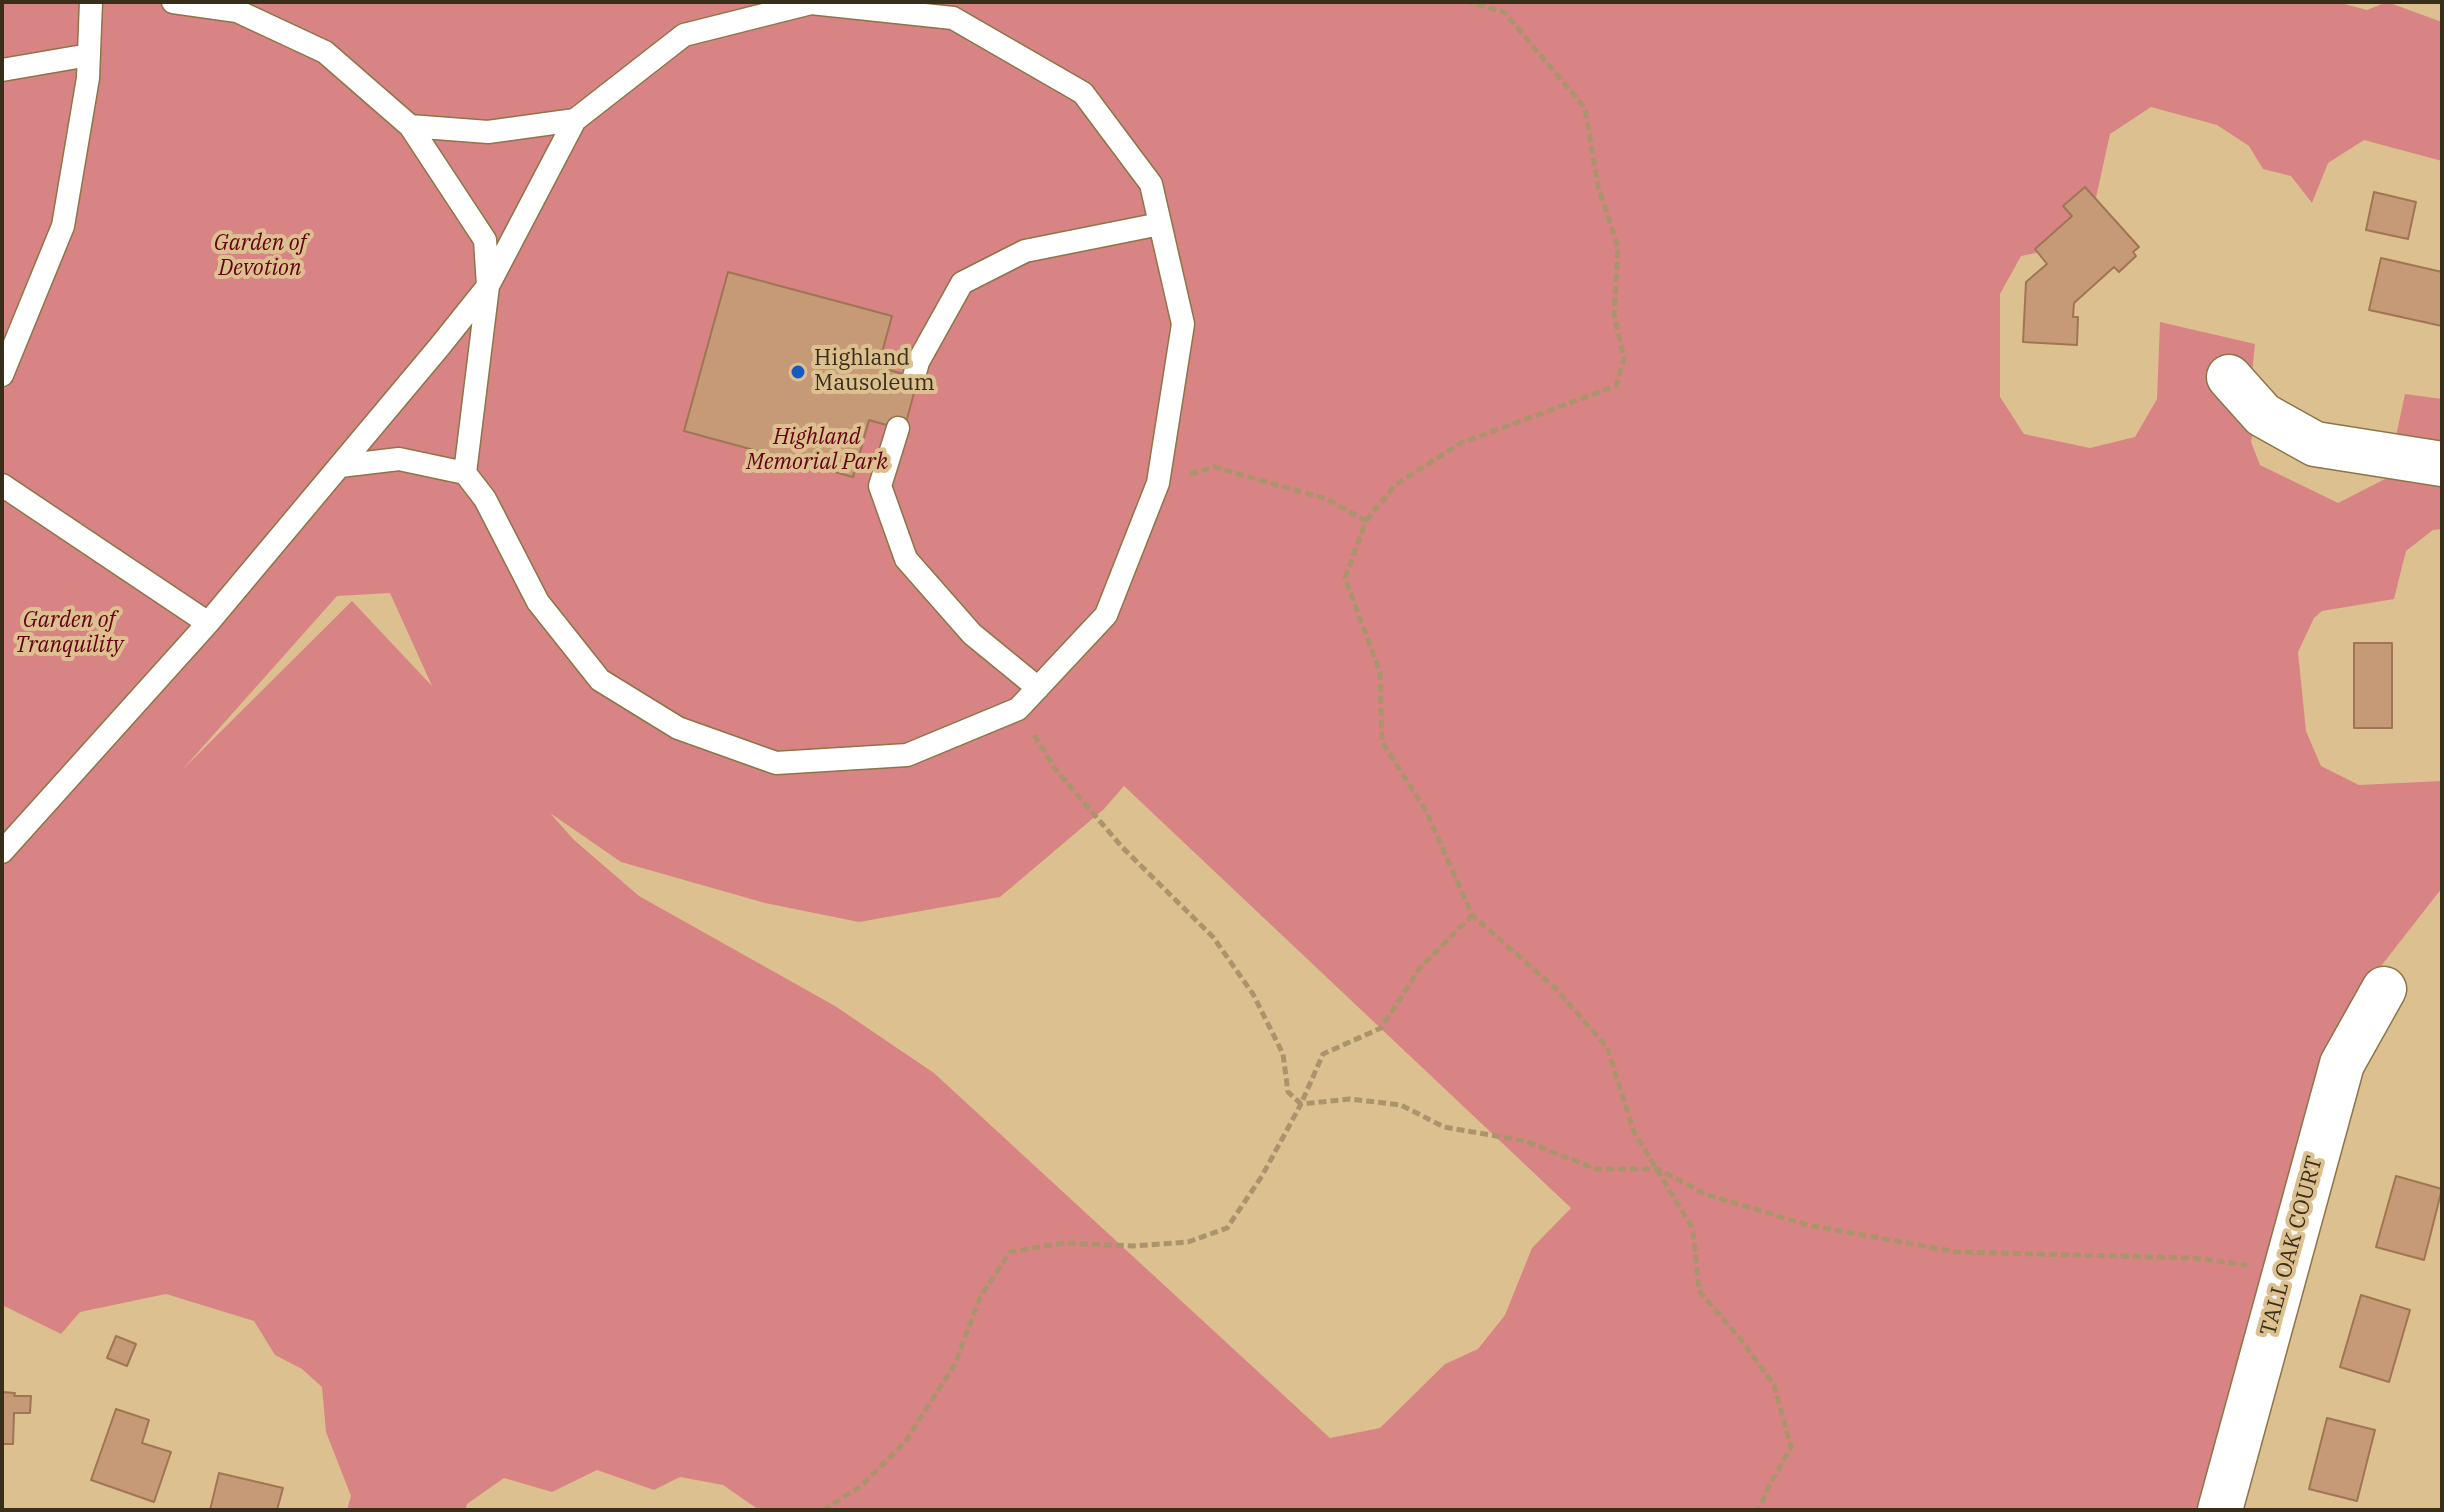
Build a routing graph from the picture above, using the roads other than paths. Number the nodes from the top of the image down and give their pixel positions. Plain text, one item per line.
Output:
1 (91, 2) edge
2 (173, 2) edge
3 (206, 4) edge
4 (89, 55) junction
5 (2, 70) edge
6 (575, 120) junction
7 (410, 126) junction
8 (1160, 224) junction
9 (488, 286) junction
10 (2, 375) edge
11 (914, 377) dead end
12 (2229, 377) dead end
13 (898, 428) dead end
14 (2442, 464) edge
15 (340, 466) junction
16 (465, 473) junction
17 (2, 485) edge
18 (208, 623) junction
19 (1038, 688) junction
20 (2, 852) edge
21 (2384, 989) dead end
22 (2220, 1510) edge

1 - 4 lane
2 - 3 lane
3 - 7 lane
4 - 5 lane
4 - 10 lane
6 - 7 lane
6 - 8 lane
6 - 9 lane
7 - 9 lane
8 - 11 lane
8 - 19 lane
9 - 15 lane
9 - 16 lane
12 - 14 street
13 - 19 lane
15 - 16 lane
15 - 18 lane
16 - 19 lane
17 - 18 lane
18 - 20 lane
21 - 22 street, TALL OAK COURT

